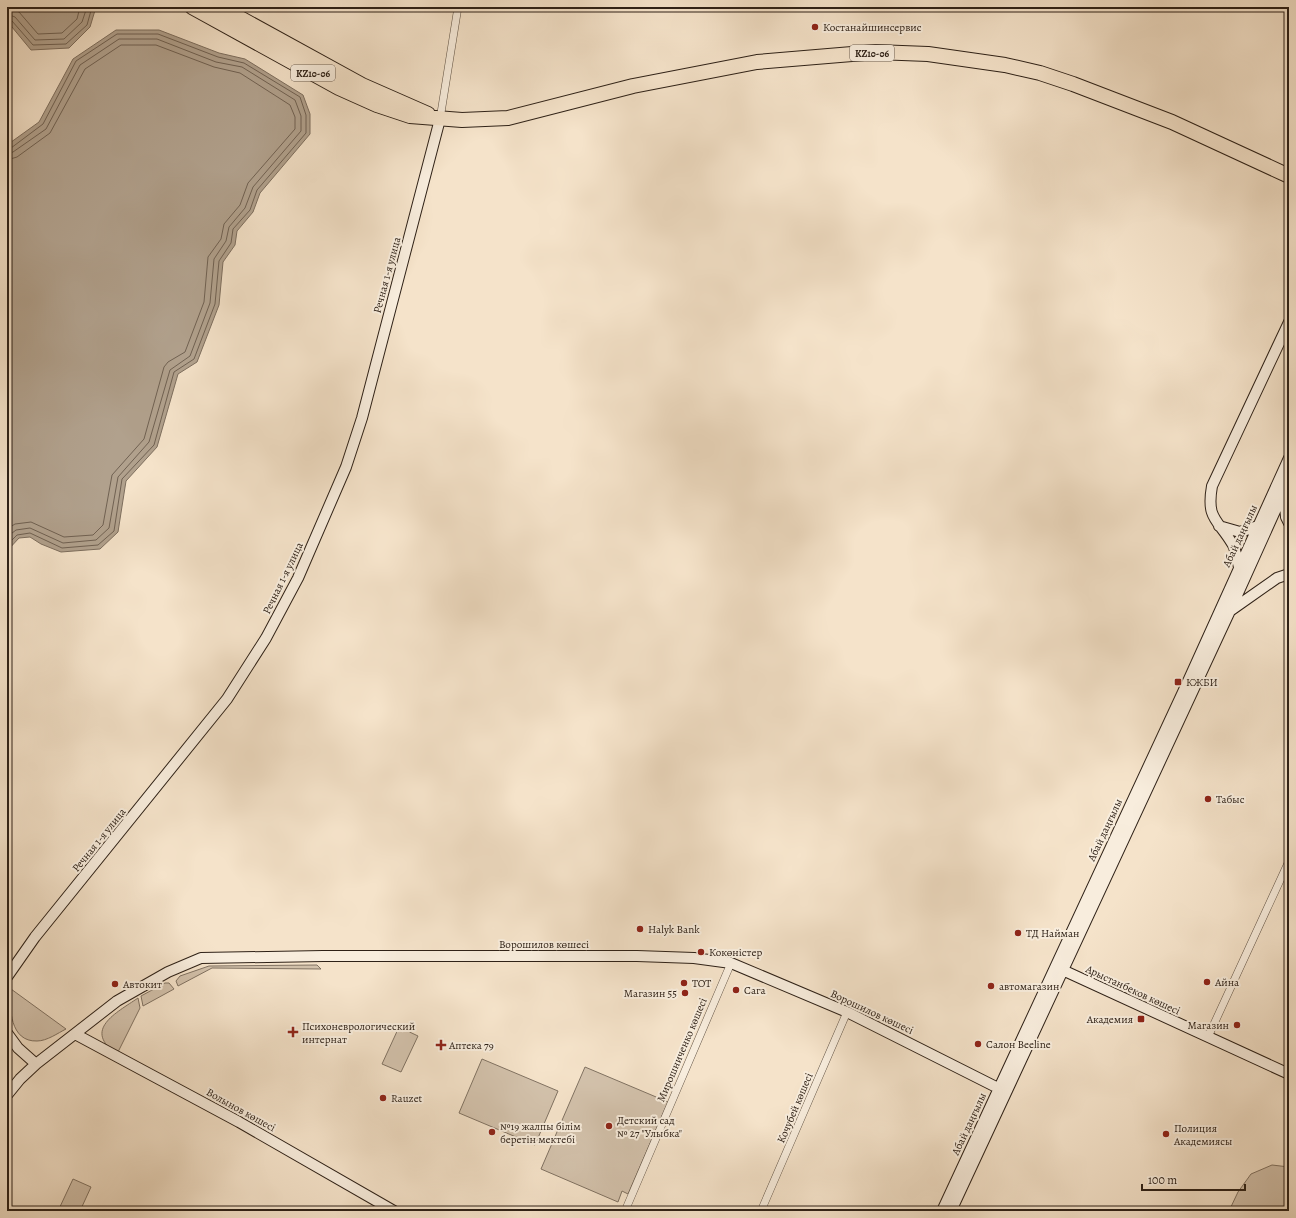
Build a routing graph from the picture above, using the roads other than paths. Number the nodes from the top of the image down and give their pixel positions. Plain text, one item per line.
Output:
1 (193, 7) edge
2 (220, 7) edge
3 (458, 7) edge
4 (440, 119) junction
5 (1289, 176) edge
6 (1289, 322) edge
7 (1289, 458) edge
8 (1289, 480) edge
9 (1284, 492) junction
10 (1289, 523) edge
11 (1219, 526) junction
12 (1258, 526) junction
13 (1239, 567) junction
14 (1289, 574) edge
15 (1230, 611) junction
16 (1289, 861) edge
17 (731, 963) junction
18 (1059, 968) junction
19 (7, 977) edge
20 (847, 1012) junction
21 (7, 1033) edge
22 (75, 1034) junction
23 (1208, 1038) junction
24 (36, 1064) junction
25 (1289, 1074) edge
26 (1002, 1091) junction
27 (7, 1095) edge
28 (394, 1211) edge
29 (625, 1211) edge
30 (761, 1211) edge
31 (942, 1211) edge
32 (951, 1211) edge

1 - 4 highway, KZ10-06
2 - 4 highway, KZ10-06
3 - 4 street
4 - 5 highway, KZ10-06
4 - 19 main road, Речная 1-я улица
6 - 11 main road
7 - 12 main road, Абай даңғылы
8 - 9 main road, Абай даңғылы
9 - 10 main road
9 - 15 main road, Абай даңғылы
11 - 12 main road
11 - 13 main road
12 - 13 main road, Абай даңғылы
13 - 18 main road, Абай даңғылы
14 - 15 main road
15 - 18 main road, Абай даңғылы
16 - 23 street
17 - 20 main road, Ворошилов көшесі
17 - 22 main road, Ворошилов көшесі
17 - 29 street, Мирошниченко көшесі
18 - 23 main road, Арыстанбеков көшесі
18 - 26 main road, Абай даңғылы
20 - 26 main road, Ворошилов көшесі
20 - 30 street, Кочубей көшесі
21 - 24 main road
22 - 24 main road, Ворошилов көшесі
22 - 28 main road, Волынов көшесі
23 - 25 main road, Арыстанбеков көшесі
24 - 27 main road, Ворошилов көшесі
26 - 31 main road, Абай даңғылы
26 - 32 main road, Абай даңғылы

